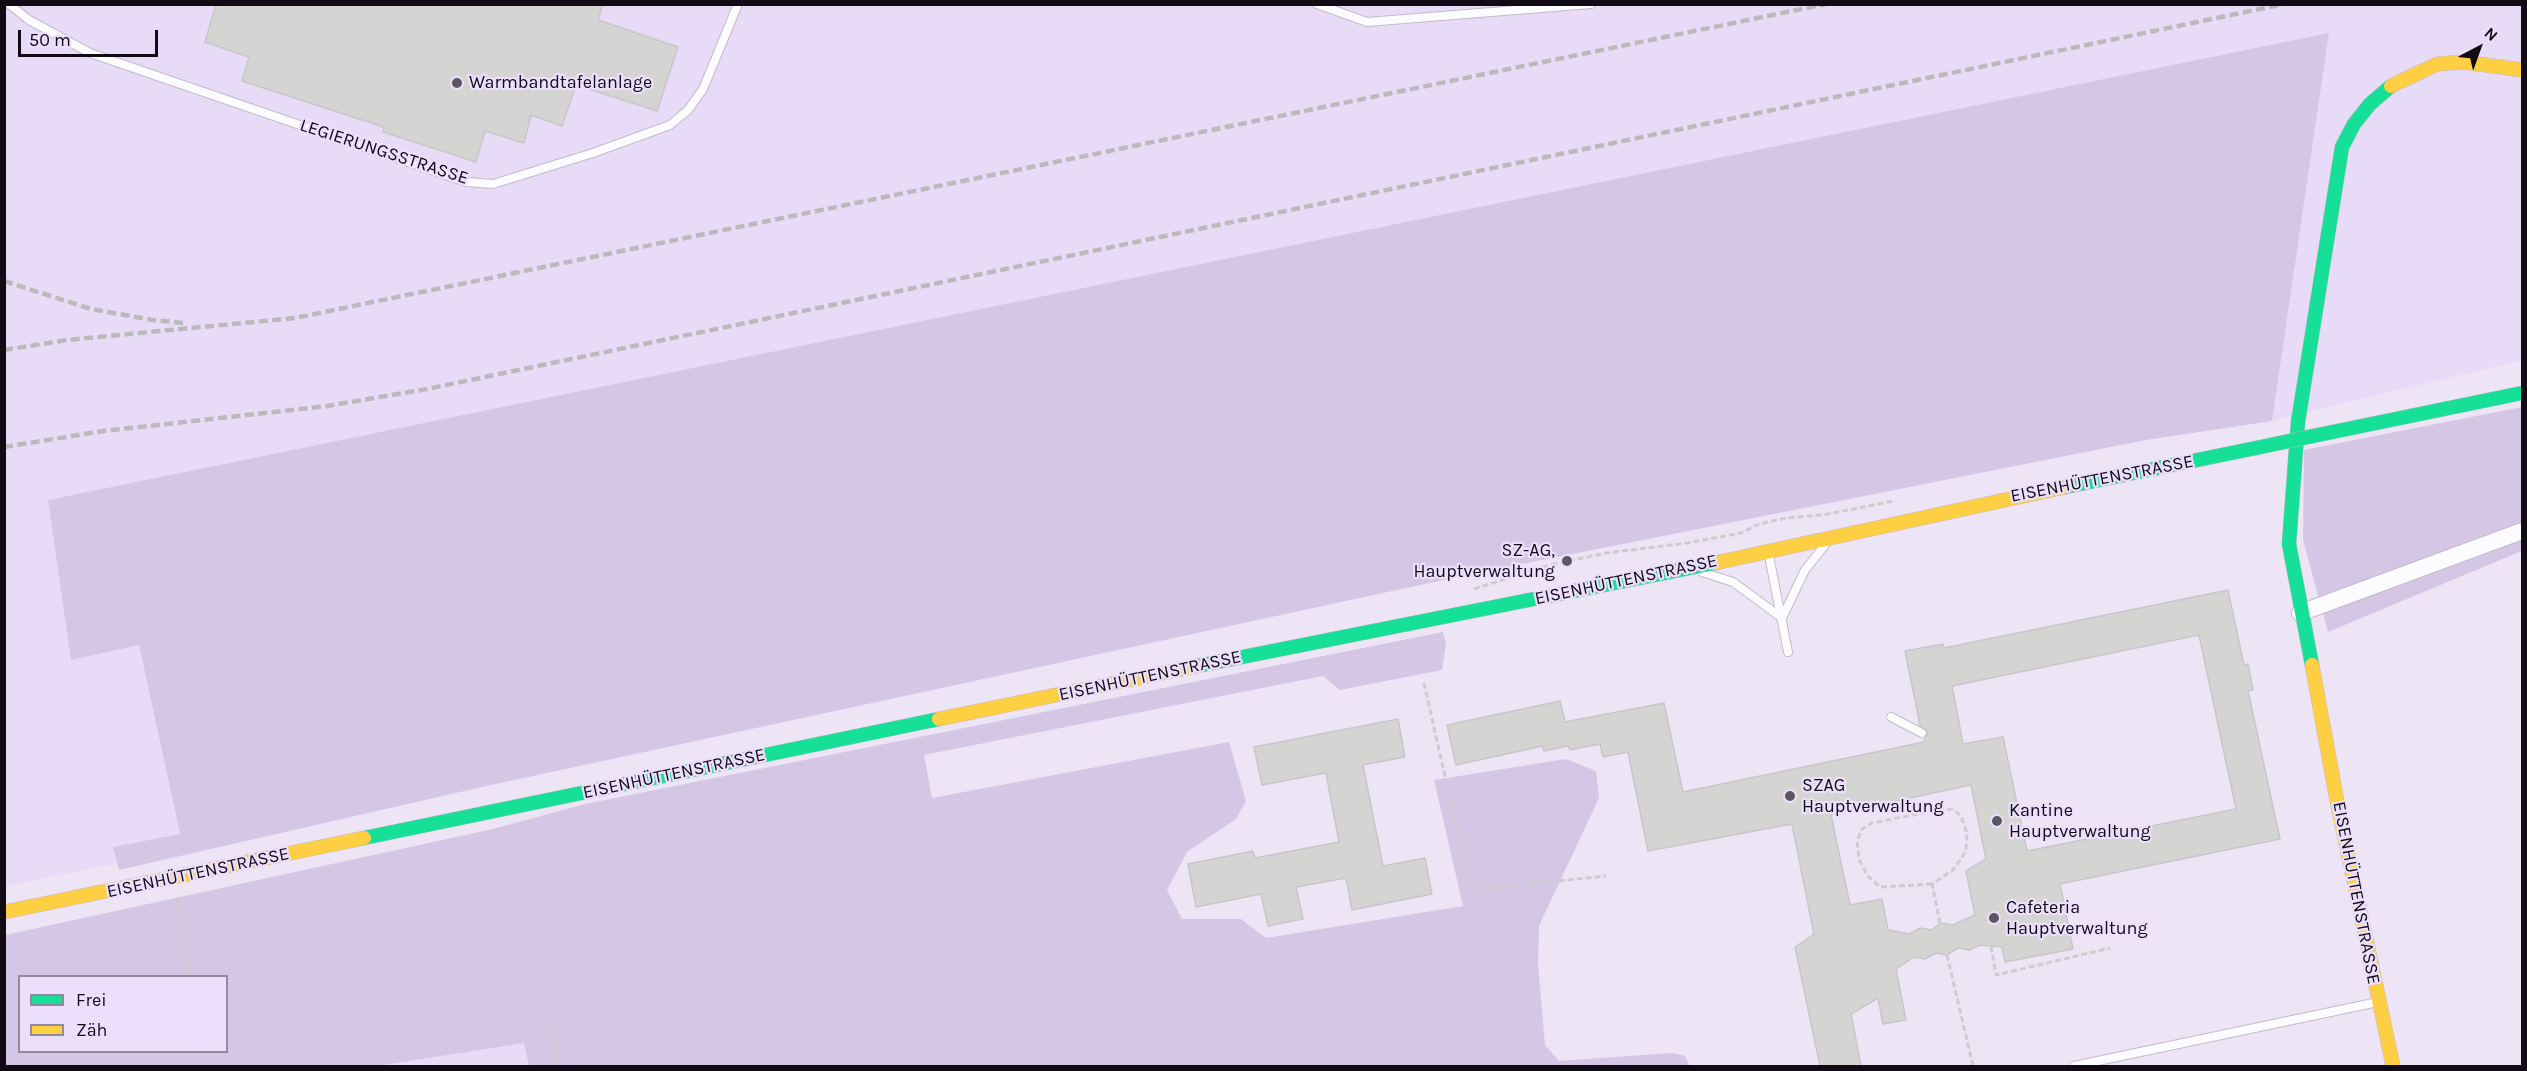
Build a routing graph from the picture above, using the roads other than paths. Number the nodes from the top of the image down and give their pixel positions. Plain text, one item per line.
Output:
1 (9, 4) edge
2 (738, 4) edge
3 (1317, 4) edge
4 (1591, 4) edge
5 (2523, 70) edge
6 (2523, 393) edge
7 (2523, 531) edge
8 (1834, 537) junction
9 (1768, 550) junction
10 (1687, 568) junction
11 (2300, 614) junction
12 (1782, 618) junction
13 (1788, 652) dead end
14 (1891, 717) dead end
15 (1922, 733) dead end
16 (4, 912) edge
17 (2378, 1002) junction
18 (2074, 1066) edge
19 (2393, 1066) edge

1 - 2 lane, LEGIERUNGSSTRASSE
3 - 4 lane
5 - 11 street, EISENHÜTTENSTRASSE
6 - 8 street, EISENHÜTTENSTRASSE, bridge
7 - 11 street
8 - 9 street, EISENHÜTTENSTRASSE
8 - 12 lane
9 - 10 street, EISENHÜTTENSTRASSE
9 - 12 lane
10 - 12 lane
10 - 16 street, EISENHÜTTENSTRASSE
11 - 17 street, EISENHÜTTENSTRASSE
12 - 13 lane
14 - 15 lane
17 - 18 lane
17 - 19 street, EISENHÜTTENSTRASSE

